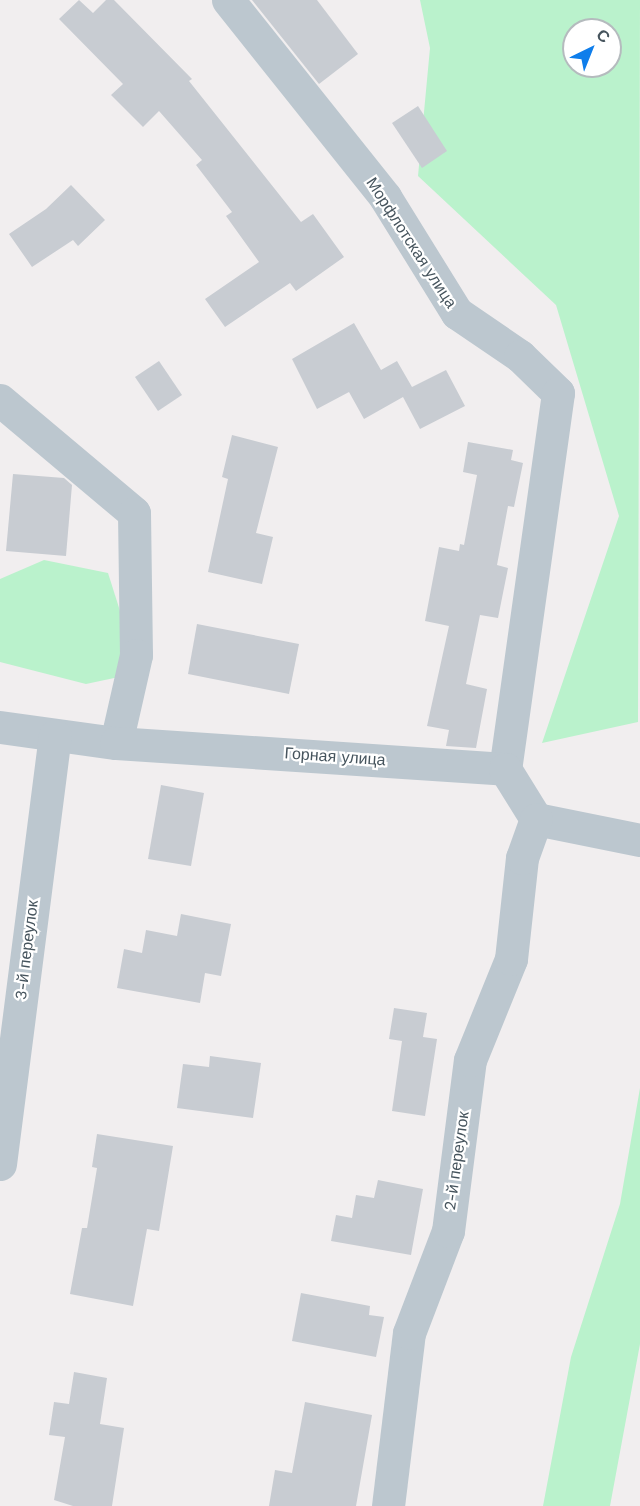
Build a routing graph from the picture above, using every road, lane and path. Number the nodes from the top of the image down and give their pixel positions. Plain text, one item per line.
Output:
1 (228, 0) edge
2 (0, 400) edge
3 (0, 727) edge
4 (55, 736) junction
5 (116, 743) junction
6 (505, 769) junction
7 (536, 819) junction
8 (640, 840) edge
9 (0, 1164) edge
10 (388, 1506) edge

1 - 6 street, Морфлотская улица
2 - 5 street
3 - 4 street, Горная улица
4 - 5 street, Горная улица
4 - 9 street, 3-й переулок
5 - 6 street, Горная улица
6 - 7 street
7 - 8 street
7 - 10 street, 2-й переулок

